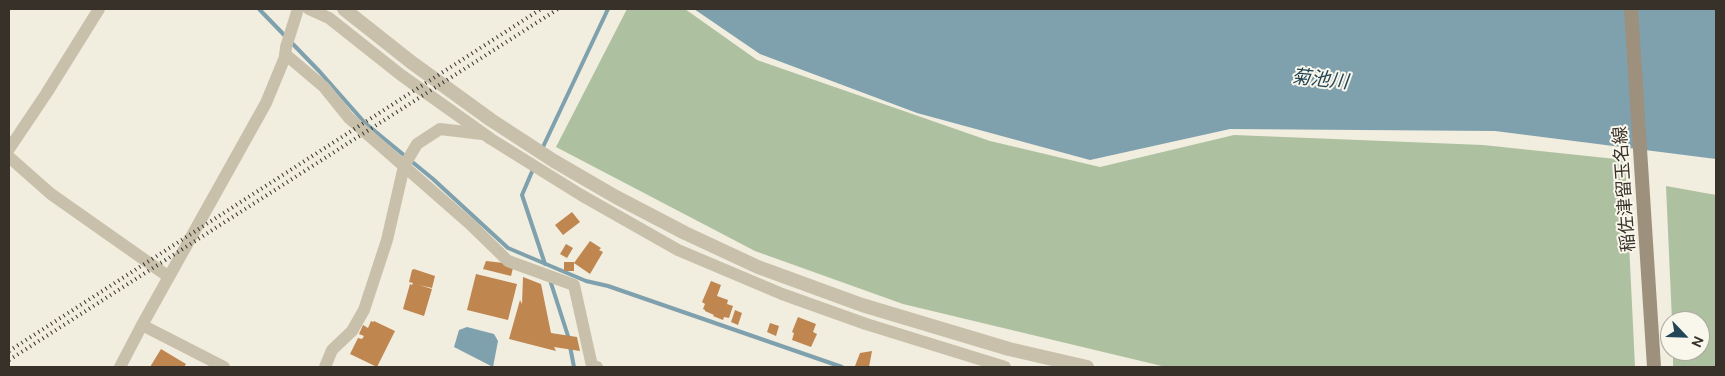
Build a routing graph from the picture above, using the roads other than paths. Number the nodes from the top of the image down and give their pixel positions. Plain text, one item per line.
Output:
1 (99, 9) edge
2 (298, 9) edge
3 (308, 9) edge
4 (344, 9) edge
5 (1631, 9) edge
6 (286, 50) junction
7 (484, 135) junction
8 (9, 149) edge
9 (9, 157) edge
10 (404, 166) junction
11 (169, 277) junction
12 (142, 324) junction
13 (327, 366) edge
14 (120, 367) edge
15 (224, 367) edge
16 (597, 367) edge
17 (1005, 367) edge
18 (1087, 367) edge
19 (1654, 367) edge

1 - 8 street
2 - 6 street
3 - 7 street
4 - 18 street
5 - 19 main road, 稲佐津留玉名線
6 - 10 street
6 - 11 street
7 - 10 street
7 - 17 street
9 - 11 street
10 - 13 street
10 - 16 street
11 - 12 street
12 - 14 street
12 - 15 street

